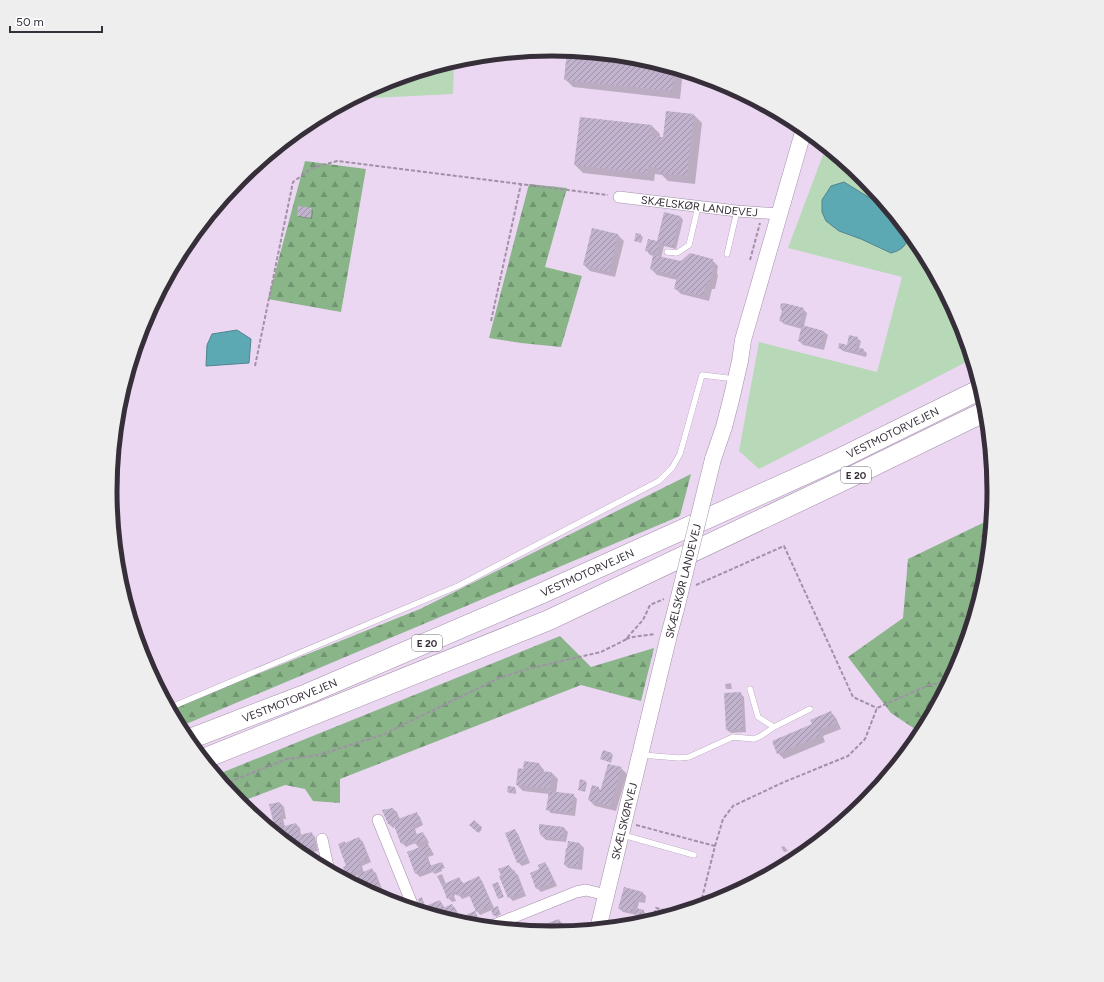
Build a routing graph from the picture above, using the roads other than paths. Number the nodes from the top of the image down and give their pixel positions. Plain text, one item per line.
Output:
1 (802, 135) edge
2 (619, 197) road end
3 (698, 207) junction
4 (737, 211) junction
5 (779, 214) junction
6 (667, 252) dead end
7 (727, 254) dead end
8 (742, 343) junction
9 (727, 378) junction
10 (973, 380) edge
11 (975, 392) edge
12 (980, 414) edge
13 (715, 454) junction
14 (801, 476) junction
15 (750, 689) dead end
16 (174, 706) edge
17 (810, 709) dead end
18 (650, 713) joint
19 (774, 727) junction
20 (193, 738) edge
21 (640, 754) junction
22 (208, 757) edge
23 (378, 820) dead end
24 (620, 834) junction
25 (322, 838) dead end
26 (694, 855) dead end
27 (328, 864) edge
28 (606, 895) junction
29 (411, 903) edge
30 (500, 923) edge
31 (599, 923) edge

1 - 5 street, SKÆLSKØR LANDEVEJ
2 - 3 street, SKÆLSKØR LANDEVEJ
3 - 4 street, SKÆLSKØR LANDEVEJ
3 - 6 lane
4 - 5 street, SKÆLSKØR LANDEVEJ
4 - 7 lane
5 - 8 street, SKÆLSKØR LANDEVEJ
8 - 9 street, SKÆLSKØR LANDEVEJ
8 - 13 street, SKÆLSKØR LANDEVEJ
9 - 13 street, SKÆLSKØR LANDEVEJ
9 - 16 lane
10 - 14 highway
11 - 14 highway, VESTMOTORVEJEN / E 20
12 - 22 highway, VESTMOTORVEJEN / E 20
13 - 18 street, SKÆLSKØR LANDEVEJ, bridge
14 - 20 highway, VESTMOTORVEJEN / E 20
15 - 19 lane
17 - 19 lane
18 - 21 street, SKÆLSKØRVEJ
19 - 21 lane
21 - 24 street, SKÆLSKØRVEJ
23 - 29 street
24 - 26 lane
24 - 28 street, SKÆLSKØRVEJ
25 - 27 street
28 - 30 street
28 - 31 street, SKÆLSKØRVEJ

